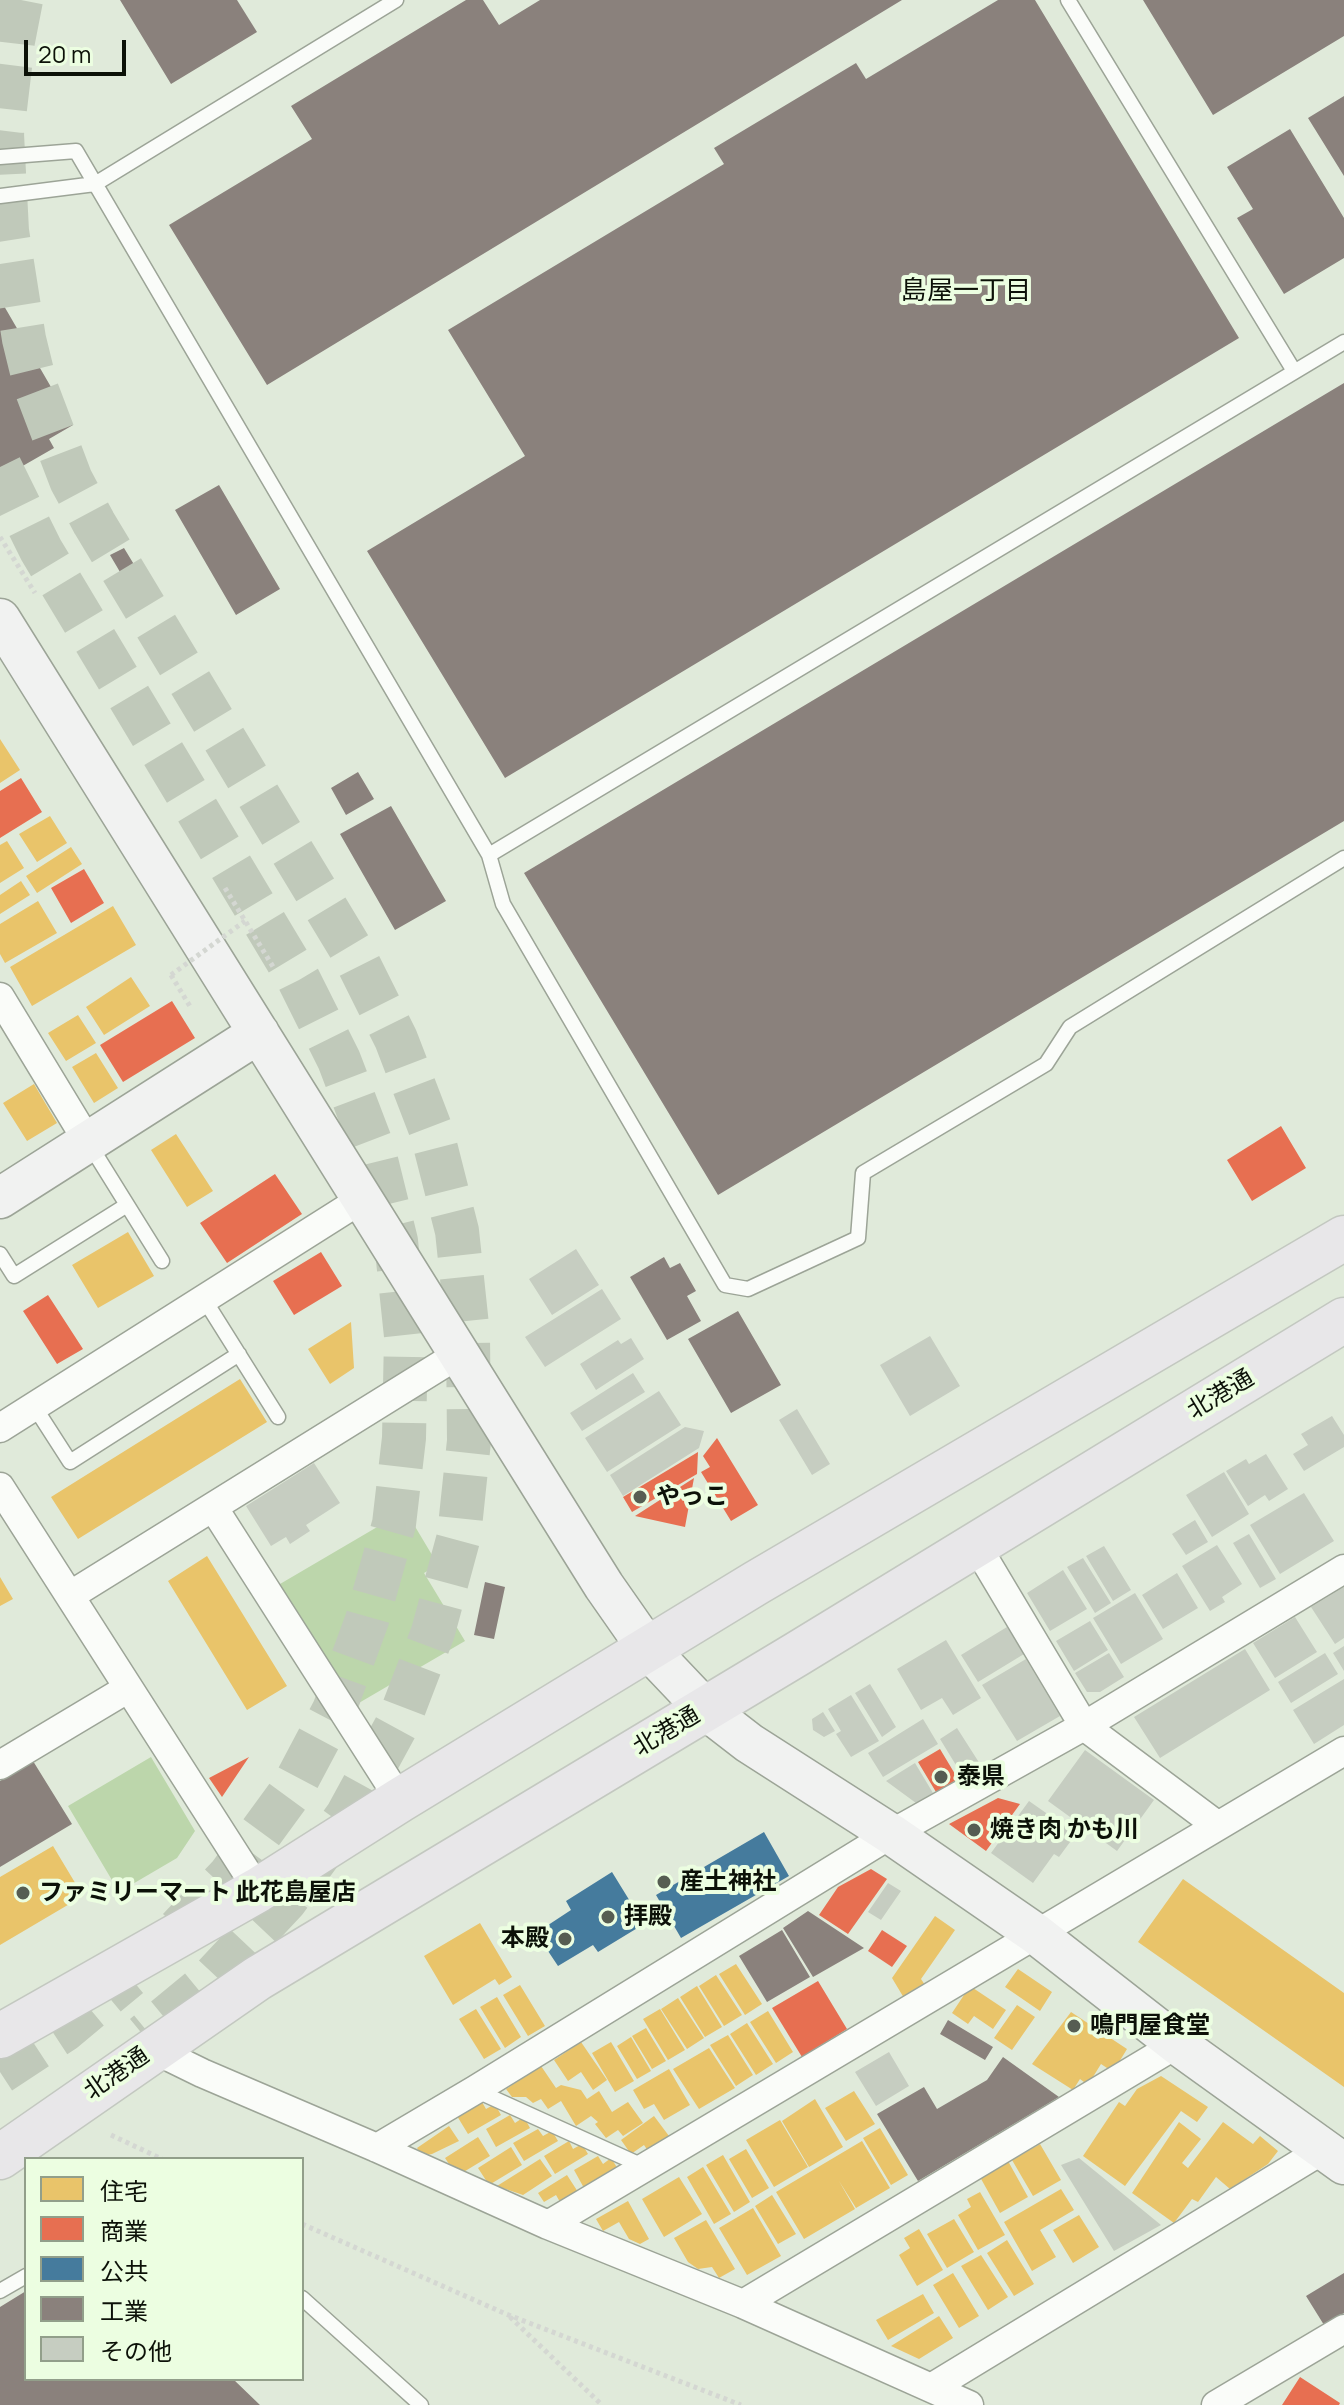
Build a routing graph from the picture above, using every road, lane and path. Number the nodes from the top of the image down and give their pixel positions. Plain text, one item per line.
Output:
1 (396, 0) edge
2 (1068, 0) edge
3 (0, 157) edge
4 (95, 184) junction
5 (0, 196) edge
6 (1344, 342) edge
7 (1294, 371) junction
8 (0, 537) edge
9 (35, 593) dead end
10 (6, 639) edge
11 (489, 855) junction
12 (1344, 858) edge
13 (225, 888) dead end
14 (245, 921) junction
15 (275, 970) dead end
16 (0, 997) edge
17 (191, 1008) dead end
18 (259, 1033) junction
19 (88, 1142) junction
20 (0, 1198) edge
21 (362, 1199) junction
22 (127, 1205) junction
23 (1343, 1241) edge
24 (0, 1254) edge
25 (162, 1261) dead end
26 (204, 1299) junction
27 (1344, 1320) edge
28 (239, 1354) junction
29 (459, 1354) junction
30 (34, 1406) junction
31 (278, 1417) dead end
32 (0, 1428) edge
33 (0, 1487) edge
34 (213, 1507) junction
35 (976, 1545) junction
36 (1344, 1569) edge
37 (71, 1595) junction
38 (648, 1649) junction
39 (127, 1689) junction
40 (705, 1709) junction
41 (1084, 1726) junction
42 (1344, 1751) edge
43 (0, 1765) edge
44 (400, 1800) junction
45 (1218, 1826) junction
46 (891, 1834) junction
47 (258, 1890) junction
48 (1036, 1934) junction
49 (0, 2036) edge
50 (1177, 2044) junction
51 (153, 2049) junction
52 (475, 2090) junction
53 (111, 2135) dead end
54 (377, 2148) junction
55 (0, 2157) edge
56 (158, 2157) edge
57 (1334, 2157) edge
58 (645, 2167) junction
59 (304, 2225) edge
60 (548, 2225) junction
61 (24, 2277) edge
62 (0, 2291) edge
63 (304, 2300) edge
64 (743, 2304) junction
65 (506, 2314) junction
66 (1344, 2329) edge
67 (931, 2388) junction
68 (421, 2405) edge
69 (602, 2405) edge
70 (741, 2405) edge
71 (969, 2405) edge
72 (1216, 2405) edge

1 - 4 lane
2 - 7 lane
3 - 4 lane
4 - 5 lane
4 - 11 lane
6 - 7 lane
7 - 11 lane
8 - 9 path
10 - 18 street
11 - 12 lane
13 - 14 path
14 - 15 path
14 - 17 path, bridge
16 - 19 street
18 - 19 street
18 - 21 street
19 - 20 street
19 - 22 lane
21 - 26 street
21 - 29 street
22 - 24 lane
22 - 25 lane
23 - 38 main road
26 - 28 lane
26 - 30 street
27 - 35 main road, 北港通
28 - 30 lane
28 - 31 lane
29 - 34 street
29 - 38 street
30 - 32 street
33 - 37 street
34 - 37 street
34 - 44 street
35 - 40 main road, 北港通
35 - 41 street
36 - 41 street
37 - 39 street
38 - 40 street
38 - 44 main road
39 - 43 street
39 - 47 street
40 - 46 street
40 - 51 main road, 北港通
41 - 45 street
41 - 46 street
42 - 45 street
44 - 47 main road
45 - 48 street
46 - 48 street
46 - 52 street
47 - 49 main road
48 - 50 street
48 - 58 street
50 - 57 street
50 - 64 street
51 - 54 street
51 - 55 main road, 北港通
52 - 54 street
52 - 58 lane
53 - 56 path
54 - 60 street
57 - 67 street
58 - 60 street
59 - 65 path
60 - 64 street
61 - 62 lane
63 - 68 lane
64 - 67 street
65 - 69 path
65 - 70 path
66 - 72 street
67 - 71 street

